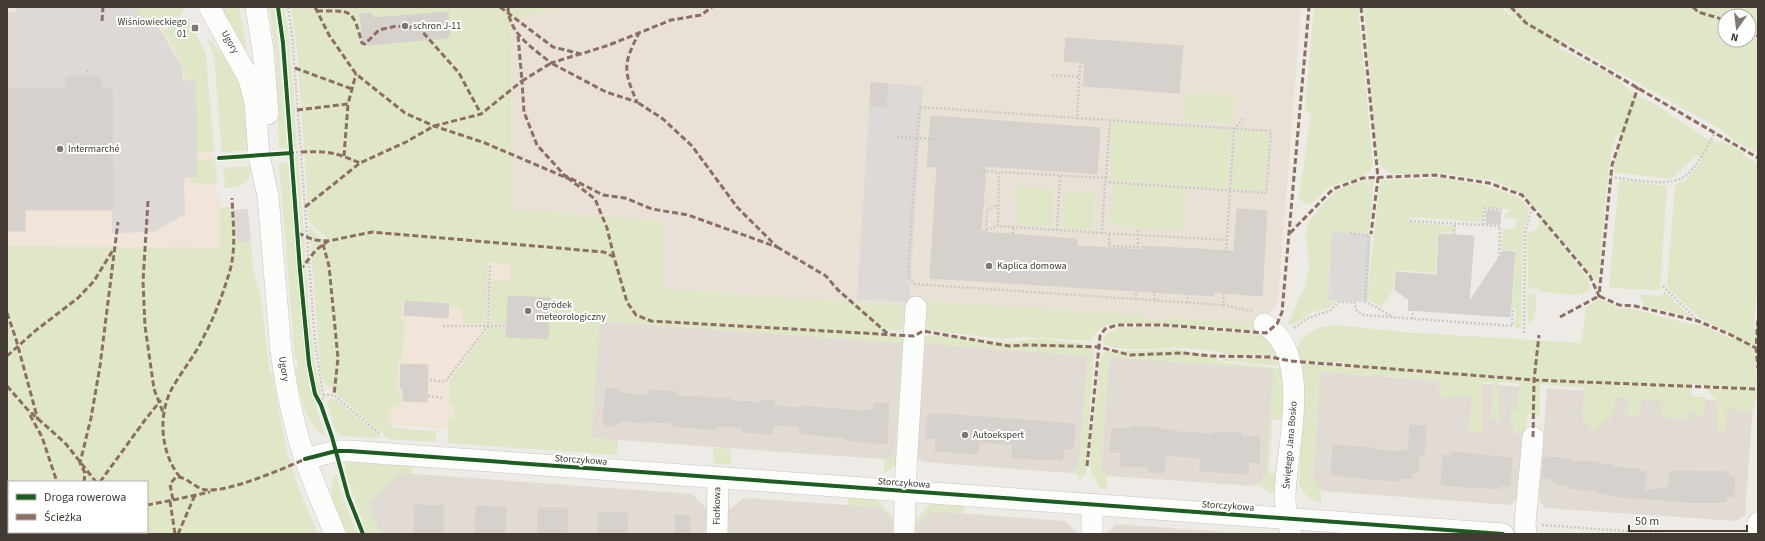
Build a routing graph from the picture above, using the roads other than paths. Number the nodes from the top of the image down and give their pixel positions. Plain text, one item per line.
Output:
1 (209, 7) edge
2 (256, 7) edge
3 (268, 196) junction
4 (916, 307) dead end
5 (1268, 326) dead end
6 (1533, 437) dead end
7 (305, 459) junction
8 (718, 478) junction
9 (906, 491) junction
10 (1092, 504) junction
11 (1758, 523) edge
12 (1289, 526) edge
13 (335, 534) edge
14 (717, 534) edge
15 (904, 534) edge
16 (1092, 534) edge
17 (1503, 534) edge
18 (1526, 534) edge
19 (1757, 534) edge

1 - 3 street, Ugory
2 - 3 street, Ugory
3 - 7 street, Ugory
4 - 9 street
5 - 12 street, Świętego Jana Bosko
6 - 18 street
7 - 8 street, Storczykowa
7 - 13 street, Ugory
8 - 9 street, Storczykowa
8 - 14 street, Fiołkowa
9 - 10 street, Storczykowa
9 - 15 street
10 - 12 street, Storczykowa
10 - 16 street
11 - 19 street
12 - 17 street, Storczykowa

